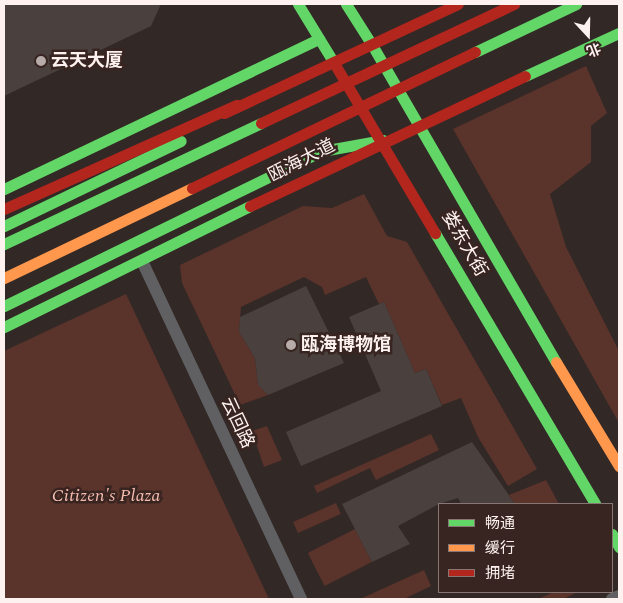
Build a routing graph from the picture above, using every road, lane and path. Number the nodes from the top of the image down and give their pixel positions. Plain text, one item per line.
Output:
1 (298, 4) edge
2 (346, 4) edge
3 (458, 4) edge
4 (514, 4) edge
5 (576, 4) edge
6 (619, 33) edge
7 (319, 39) junction
8 (372, 45) junction
9 (334, 63) junction
10 (237, 105) junction
11 (416, 125) junction
12 (383, 140) junction
13 (4, 189) edge
14 (4, 209) edge
15 (4, 226) edge
16 (4, 244) edge
17 (142, 261) junction
18 (4, 278) edge
19 (4, 306) edge
20 (4, 327) edge
21 (619, 466) edge
22 (594, 503) edge
23 (619, 596) edge
24 (300, 599) edge
25 (612, 599) edge

1 - 7 main road, 娄东大街
2 - 8 main road, 娄东大街
3 - 8 main road
4 - 16 main road, bridge
5 - 18 main road, 瓯海大道, bridge
6 - 11 main road, 瓯海大道
7 - 9 main road, 娄东大街
7 - 13 main road
8 - 9 main road
8 - 11 main road, 娄东大街
9 - 10 main road
9 - 12 main road, 娄东大街
10 - 14 main road
10 - 15 main road
11 - 12 main road, 瓯海大道
11 - 21 main road, 娄东大街
12 - 17 main road, 瓯海大道
12 - 19 main road
12 - 22 main road, 娄东大街
17 - 20 main road, 瓯海大道
17 - 24 street, 云回路
23 - 25 street

